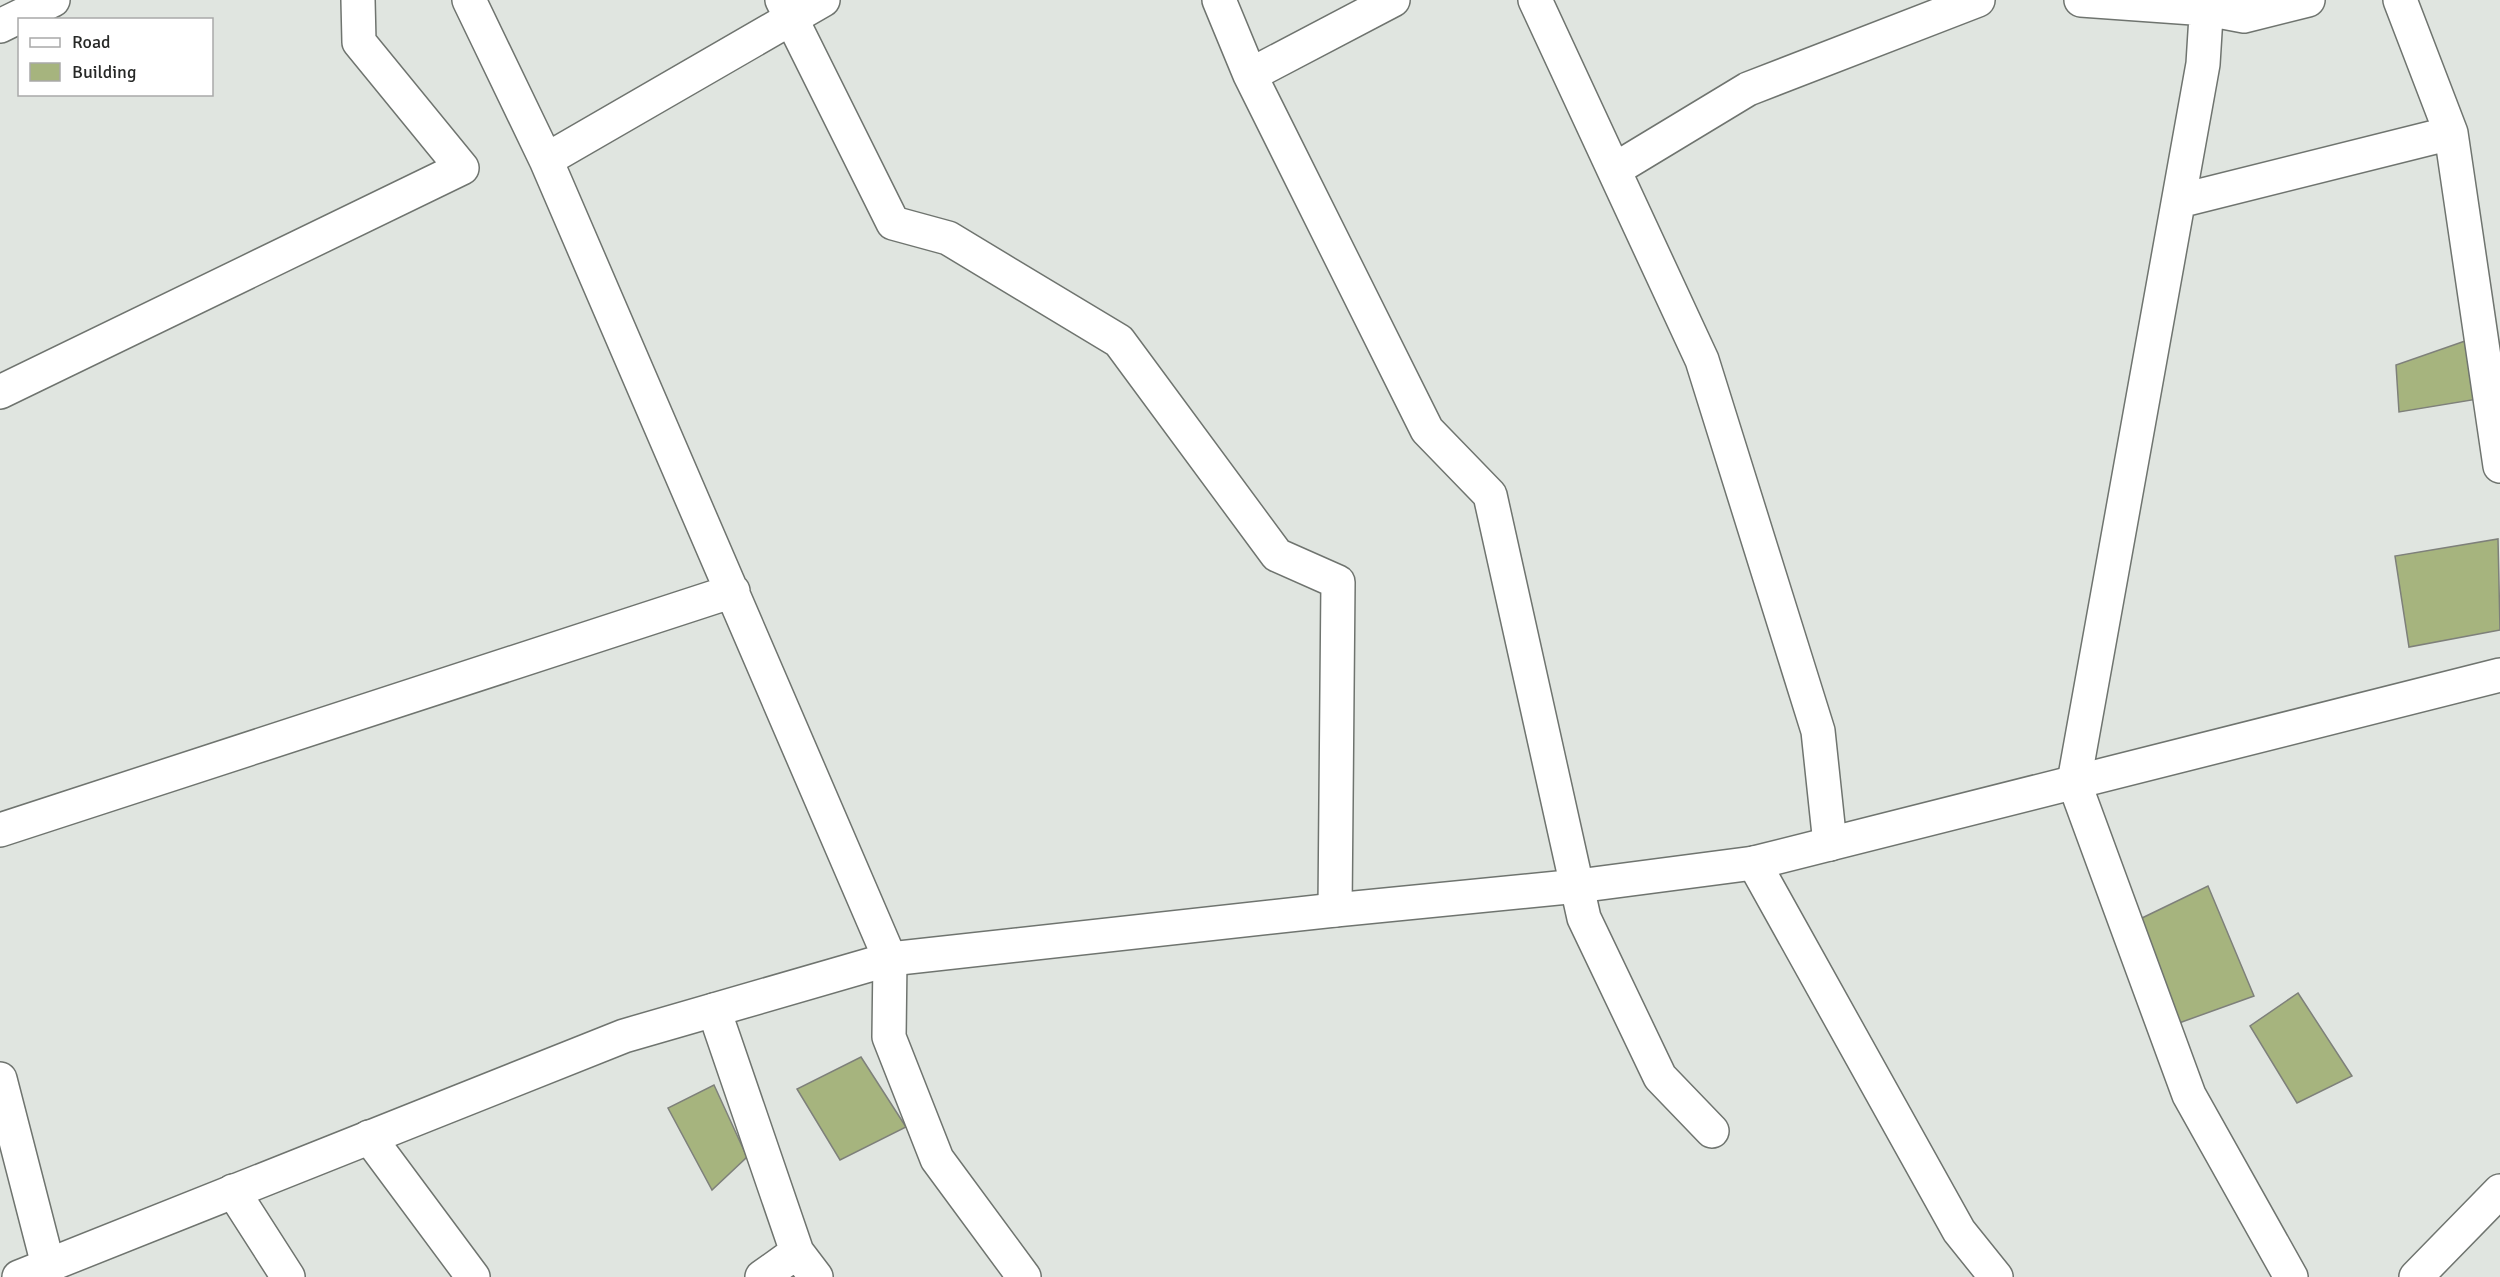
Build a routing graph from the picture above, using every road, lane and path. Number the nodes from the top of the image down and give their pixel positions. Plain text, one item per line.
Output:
1 (53, 0) edge
2 (357, 0) edge
3 (469, 0) edge
4 (823, 0) edge
5 (1219, 0) edge
6 (1394, 0) edge
7 (1535, 0) edge
8 (1978, 0) edge
9 (2081, 0) edge
10 (2308, 0) edge
11 (2400, 0) edge
12 (2207, 5) edge
13 (786, 9) edge
14 (0, 26) edge
15 (1250, 75) junction
16 (2451, 133) junction
17 (546, 160) junction
18 (1614, 170) junction
19 (2179, 201) junction
20 (0, 392) edge
21 (2500, 466) edge
22 (733, 591) junction
23 (2500, 675) edge
24 (2074, 782) junction
25 (0, 830) edge
26 (1830, 844) junction
27 (1754, 863) junction
28 (1578, 886) junction
29 (1335, 910) junction
30 (890, 959) junction
31 (714, 1010) junction
32 (0, 1079) edge
33 (1712, 1131) dead end
34 (369, 1137) junction
35 (233, 1191) junction
36 (2500, 1191) edge
37 (806, 1264) edge
38 (33, 1271) edge
39 (288, 1277) edge
40 (473, 1277) edge
41 (762, 1277) edge
42 (1024, 1277) edge
43 (1996, 1277) edge
44 (2291, 1277) edge
45 (2416, 1277) edge

1 - 14 main road
2 - 20 main road
3 - 17 main road
4 - 13 main road
5 - 15 main road
6 - 15 main road
7 - 18 main road
8 - 18 main road
9 - 12 main road
10 - 12 main road
11 - 16 main road
12 - 19 main road
13 - 17 main road
13 - 29 main road
15 - 28 main road
16 - 19 main road
16 - 21 main road
17 - 22 main road
18 - 26 main road
19 - 24 main road
22 - 25 main road
22 - 30 main road
23 - 24 main road
24 - 26 main road
24 - 44 main road
26 - 27 main road
27 - 28 main road
27 - 43 main road
28 - 29 main road
28 - 33 main road
29 - 30 main road
30 - 31 main road
30 - 42 main road
31 - 34 main road
31 - 37 main road
32 - 38 main road
34 - 35 main road
34 - 40 main road
35 - 38 main road
35 - 39 main road
36 - 45 main road
37 - 41 main road

